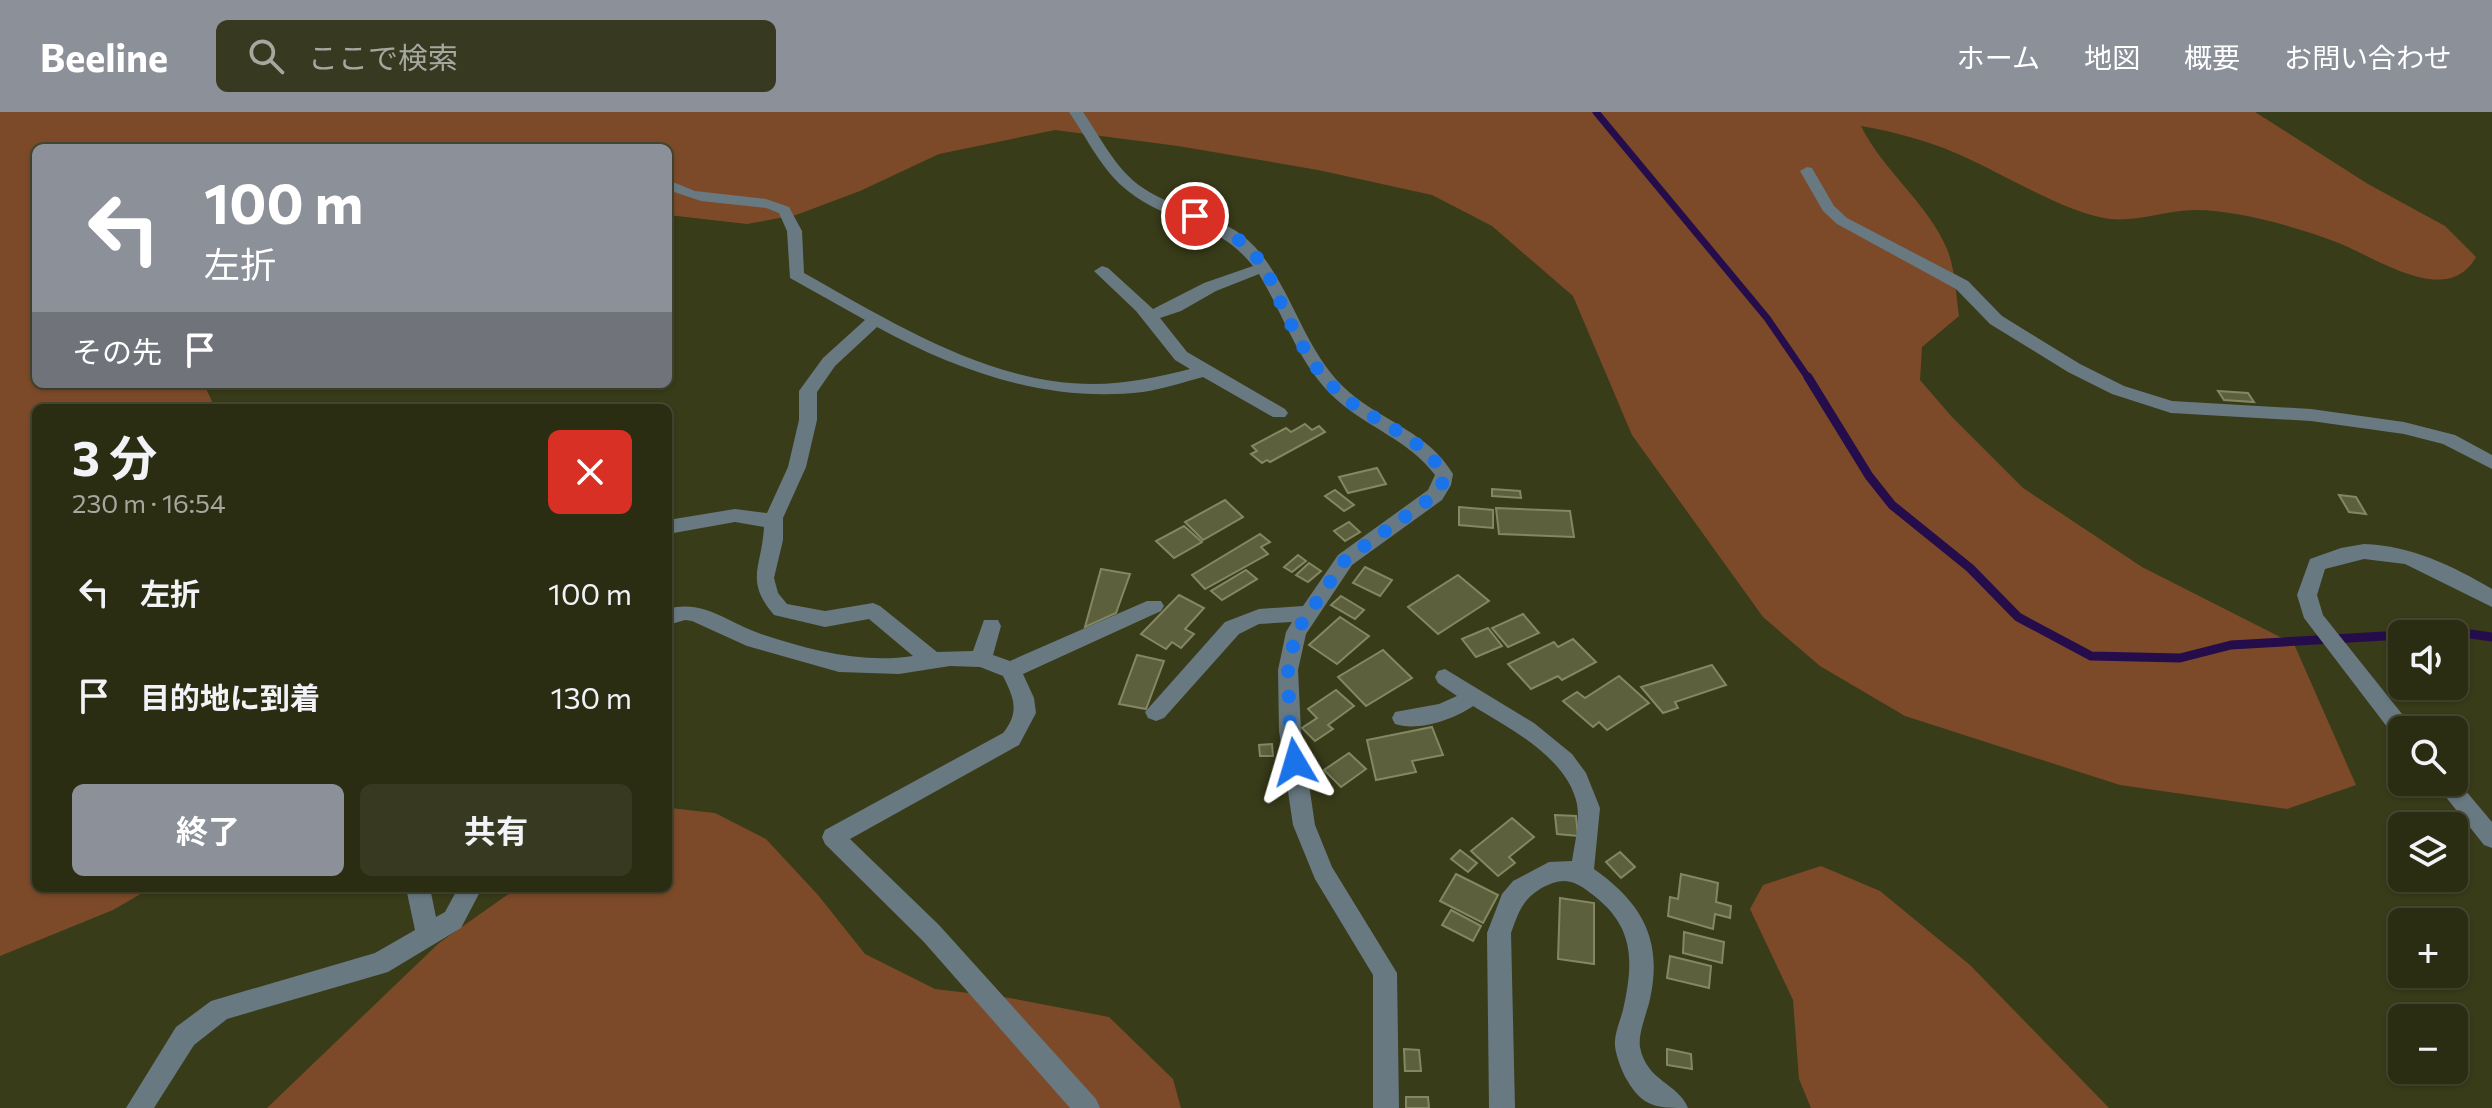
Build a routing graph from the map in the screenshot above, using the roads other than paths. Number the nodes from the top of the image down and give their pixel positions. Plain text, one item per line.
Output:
1 (1076, 112) edge
2 (1807, 171) dead end
3 (672, 186) edge
4 (1264, 267) junction
5 (1102, 271) dead end
6 (1150, 316) junction
7 (875, 320) junction
8 (1203, 371) junction
9 (1279, 413) dead end
10 (2492, 463) edge
11 (773, 523) junction
12 (672, 526) edge
13 (2492, 599) edge
14 (1154, 606) dead end
15 (1307, 614) junction
16 (672, 616) edge
17 (991, 626) dead end
18 (981, 659) junction
19 (932, 660) junction
20 (1011, 670) junction
21 (1445, 677) dead end
22 (1471, 696) junction
23 (1156, 712) dead end
24 (2390, 716) edge
25 (1403, 718) dead end
26 (2457, 796) edge
27 (2492, 838) edge
28 (1582, 873) junction
29 (419, 892) edge
30 (468, 892) edge
31 (428, 935) junction
32 (139, 1108) edge
33 (1087, 1108) edge
34 (1386, 1108) edge
35 (1502, 1108) edge
36 (1675, 1108) edge

1 - 4 street
2 - 10 street
3 - 7 street
4 - 6 street
4 - 15 street
5 - 6 street
6 - 8 street
7 - 8 street
7 - 11 street
8 - 9 street
11 - 12 street
11 - 19 street
13 - 24 street
14 - 20 street
15 - 23 street
15 - 34 street
16 - 19 street
17 - 18 street
18 - 19 street
18 - 20 street
20 - 33 street
21 - 22 street
22 - 25 street
22 - 28 street
26 - 27 street
28 - 35 street
28 - 36 street
29 - 31 street
30 - 31 street
31 - 32 street

